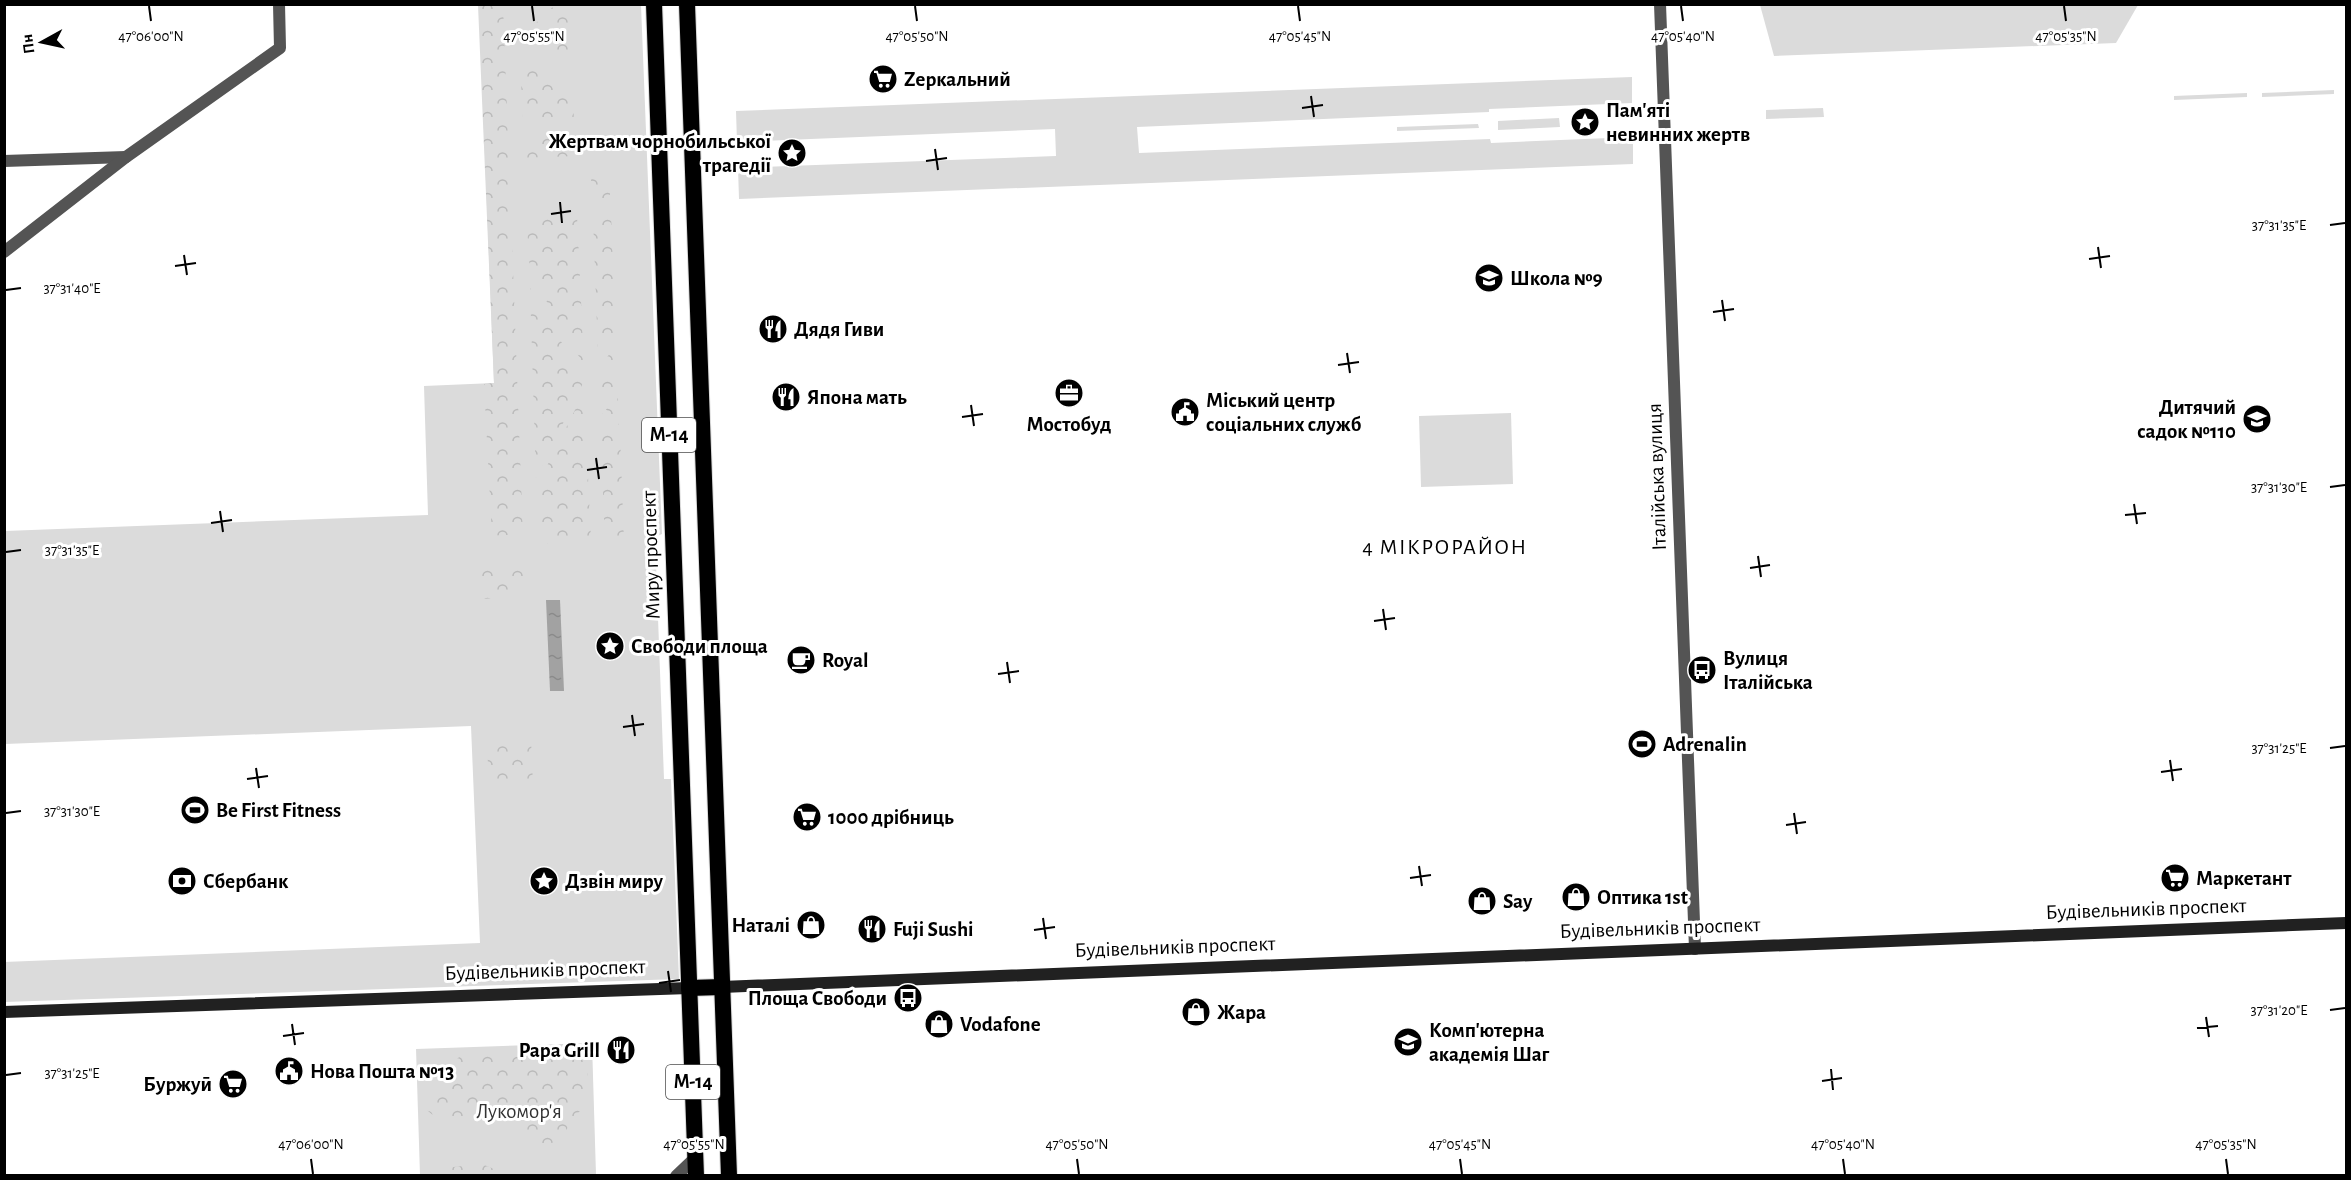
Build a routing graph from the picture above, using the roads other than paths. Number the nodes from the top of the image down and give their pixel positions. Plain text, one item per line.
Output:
1 (279, 4) edge
2 (654, 4) edge
3 (687, 4) edge
4 (1660, 4) edge
5 (126, 158) junction
6 (4, 161) edge
7 (4, 252) edge
8 (2346, 923) edge
9 (1695, 949) junction
10 (722, 987) junction
11 (689, 988) junction
12 (4, 1012) edge
13 (696, 1157) junction
14 (676, 1176) edge
15 (696, 1176) edge
16 (729, 1176) edge

1 - 5 street
2 - 11 highway, Миру проспект / М-14
3 - 10 highway, М-14
4 - 9 street, Італійська вулиця
5 - 6 street
5 - 7 street
8 - 9 main road, Будівельників проспект
9 - 10 main road, Будівельників проспект
10 - 11 highway, Будівельників проспект
10 - 16 highway, М-14
11 - 12 main road, Будівельників проспект
11 - 13 highway, Миру проспект / М-14
13 - 14 street
13 - 15 highway, Миру проспект / М-14

